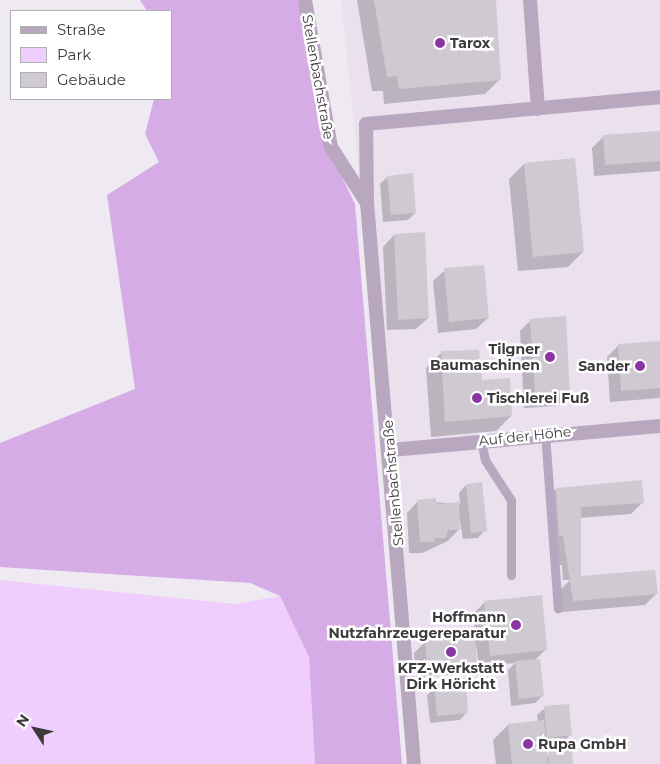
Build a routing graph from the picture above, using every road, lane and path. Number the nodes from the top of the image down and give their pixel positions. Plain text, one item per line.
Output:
1 (305, 0) edge
2 (530, 0) edge
3 (660, 97) edge
4 (538, 108) junction
5 (367, 203) junction
6 (660, 426) edge
7 (545, 433) junction
8 (481, 441) junction
9 (391, 450) junction
10 (511, 575) dead end
11 (558, 608) dead end
12 (414, 764) edge

1 - 5 street, Stellenbachstraße
2 - 4 street
3 - 4 street, Stellenbachstraße
4 - 5 street, Stellenbachstraße
5 - 9 street, Stellenbachstraße
6 - 7 street, Auf der Höhe
7 - 8 street, Auf der Höhe
7 - 11 lane
8 - 9 street, Auf der Höhe
8 - 10 lane
9 - 12 street, Stellenbachstraße

